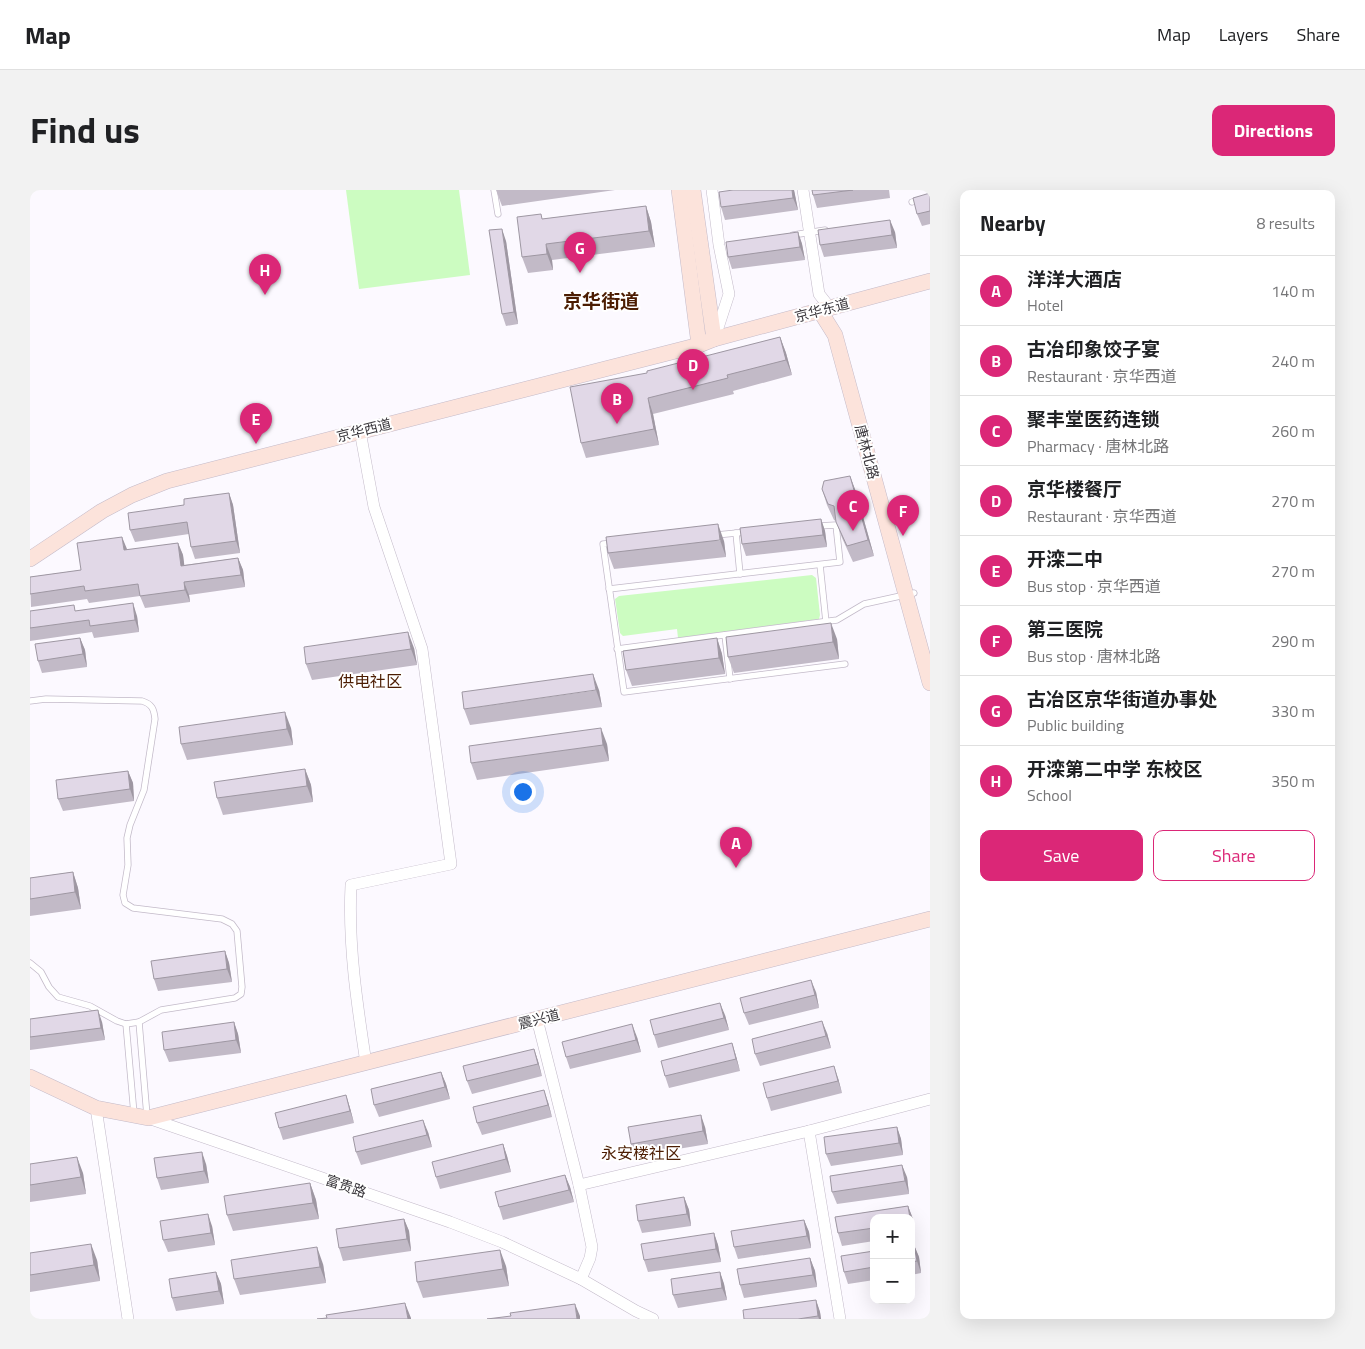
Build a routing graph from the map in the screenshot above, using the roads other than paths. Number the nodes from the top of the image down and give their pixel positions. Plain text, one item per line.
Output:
1 (494, 190) edge
2 (679, 190) edge
3 (693, 190) edge
4 (803, 190) edge
5 (716, 196) edge
6 (930, 197) edge
7 (912, 202) edge
8 (498, 214) dead end
9 (836, 229) edge
10 (808, 233) junction
11 (790, 235) edge
12 (930, 282) edge
13 (825, 309) junction
14 (714, 339) junction
15 (700, 345) junction
16 (360, 431) junction
17 (808, 527) edge
18 (754, 532) edge
19 (736, 533) junction
20 (707, 536) edge
21 (622, 543) edge
22 (30, 559) edge
23 (820, 564) junction
24 (740, 574) junction
25 (609, 589) junction
26 (910, 594) junction
27 (826, 622) junction
28 (725, 635) junction
29 (930, 647) edge
30 (618, 649) junction
31 (845, 664) dead end
32 (730, 678) junction
33 (930, 683) edge
34 (30, 701) edge
35 (930, 919) edge
36 (30, 964) edge
37 (537, 1019) junction
38 (138, 1022) junction
39 (126, 1024) junction
40 (366, 1063) junction
41 (30, 1077) edge
42 (930, 1099) edge
43 (96, 1108) junction
44 (141, 1117) junction
45 (809, 1131) junction
46 (579, 1185) junction
47 (581, 1279) junction
48 (635, 1315) edge
49 (128, 1319) edge
50 (653, 1319) edge
51 (840, 1319) edge

1 - 8 lane
2 - 15 main road
3 - 14 main road
4 - 10 street
5 - 14 street
6 - 7 lane
9 - 10 lane
10 - 11 lane
10 - 13 street
12 - 13 main road, 京华东道
13 - 14 main road, 京华东道
13 - 26 main road, 唐林北路
14 - 15 main road, 京华西道
15 - 16 main road, 京华西道
16 - 22 main road, 京华西道
16 - 40 street
17 - 23 lane
18 - 19 lane
19 - 20 lane
19 - 24 lane
21 - 25 lane
23 - 24 lane
23 - 27 lane
24 - 25 lane
25 - 30 lane
26 - 27 lane
26 - 29 main road, 唐林北路
26 - 33 main road, 唐林北路
27 - 28 lane
28 - 30 lane
28 - 32 lane
30 - 32 lane
31 - 32 lane
34 - 38 lane
35 - 37 main road, 震兴道
36 - 39 lane
37 - 40 main road, 震兴道
37 - 46 street
38 - 39 lane
38 - 44 lane
39 - 44 lane
40 - 44 main road, 震兴道
41 - 43 main road, 富贵路
42 - 45 street
43 - 44 main road, 富贵路
43 - 49 street
44 - 47 street, 富贵路
45 - 46 street
45 - 51 street
46 - 47 street
47 - 48 street, 富贵路
48 - 50 street, 富贵路

